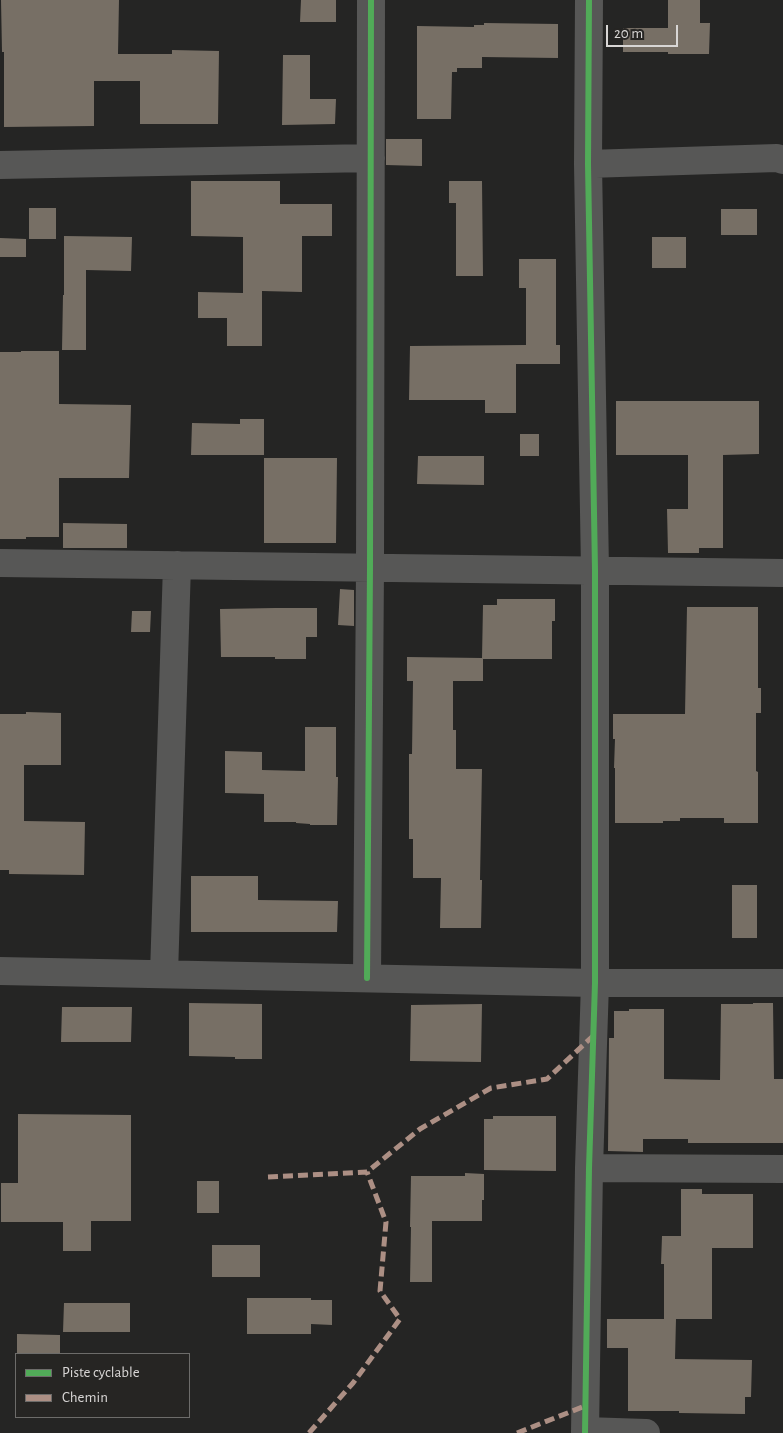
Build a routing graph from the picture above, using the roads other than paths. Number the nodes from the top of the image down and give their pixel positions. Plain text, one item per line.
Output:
1 (371, 0) edge
2 (589, 0) edge
3 (371, 158) junction
4 (783, 160) edge
5 (588, 164) junction
6 (0, 165) edge
7 (0, 563) edge
8 (177, 565) junction
9 (370, 568) junction
10 (595, 570) junction
11 (783, 573) edge
12 (0, 971) edge
13 (164, 974) junction
14 (366, 978) junction
15 (595, 983) junction
16 (783, 983) edge
17 (589, 1168) junction
18 (783, 1169) edge
19 (585, 1432) edge
20 (646, 1433) edge

1 - 3 street
2 - 5 street
3 - 6 street
3 - 9 street
4 - 5 street
5 - 10 street
7 - 8 street
8 - 9 street
8 - 13 street
9 - 10 street
9 - 14 street
10 - 11 street
10 - 15 street
12 - 13 street
13 - 14 street
14 - 15 street
15 - 16 street
15 - 17 street
17 - 18 street
17 - 19 street
19 - 20 street

